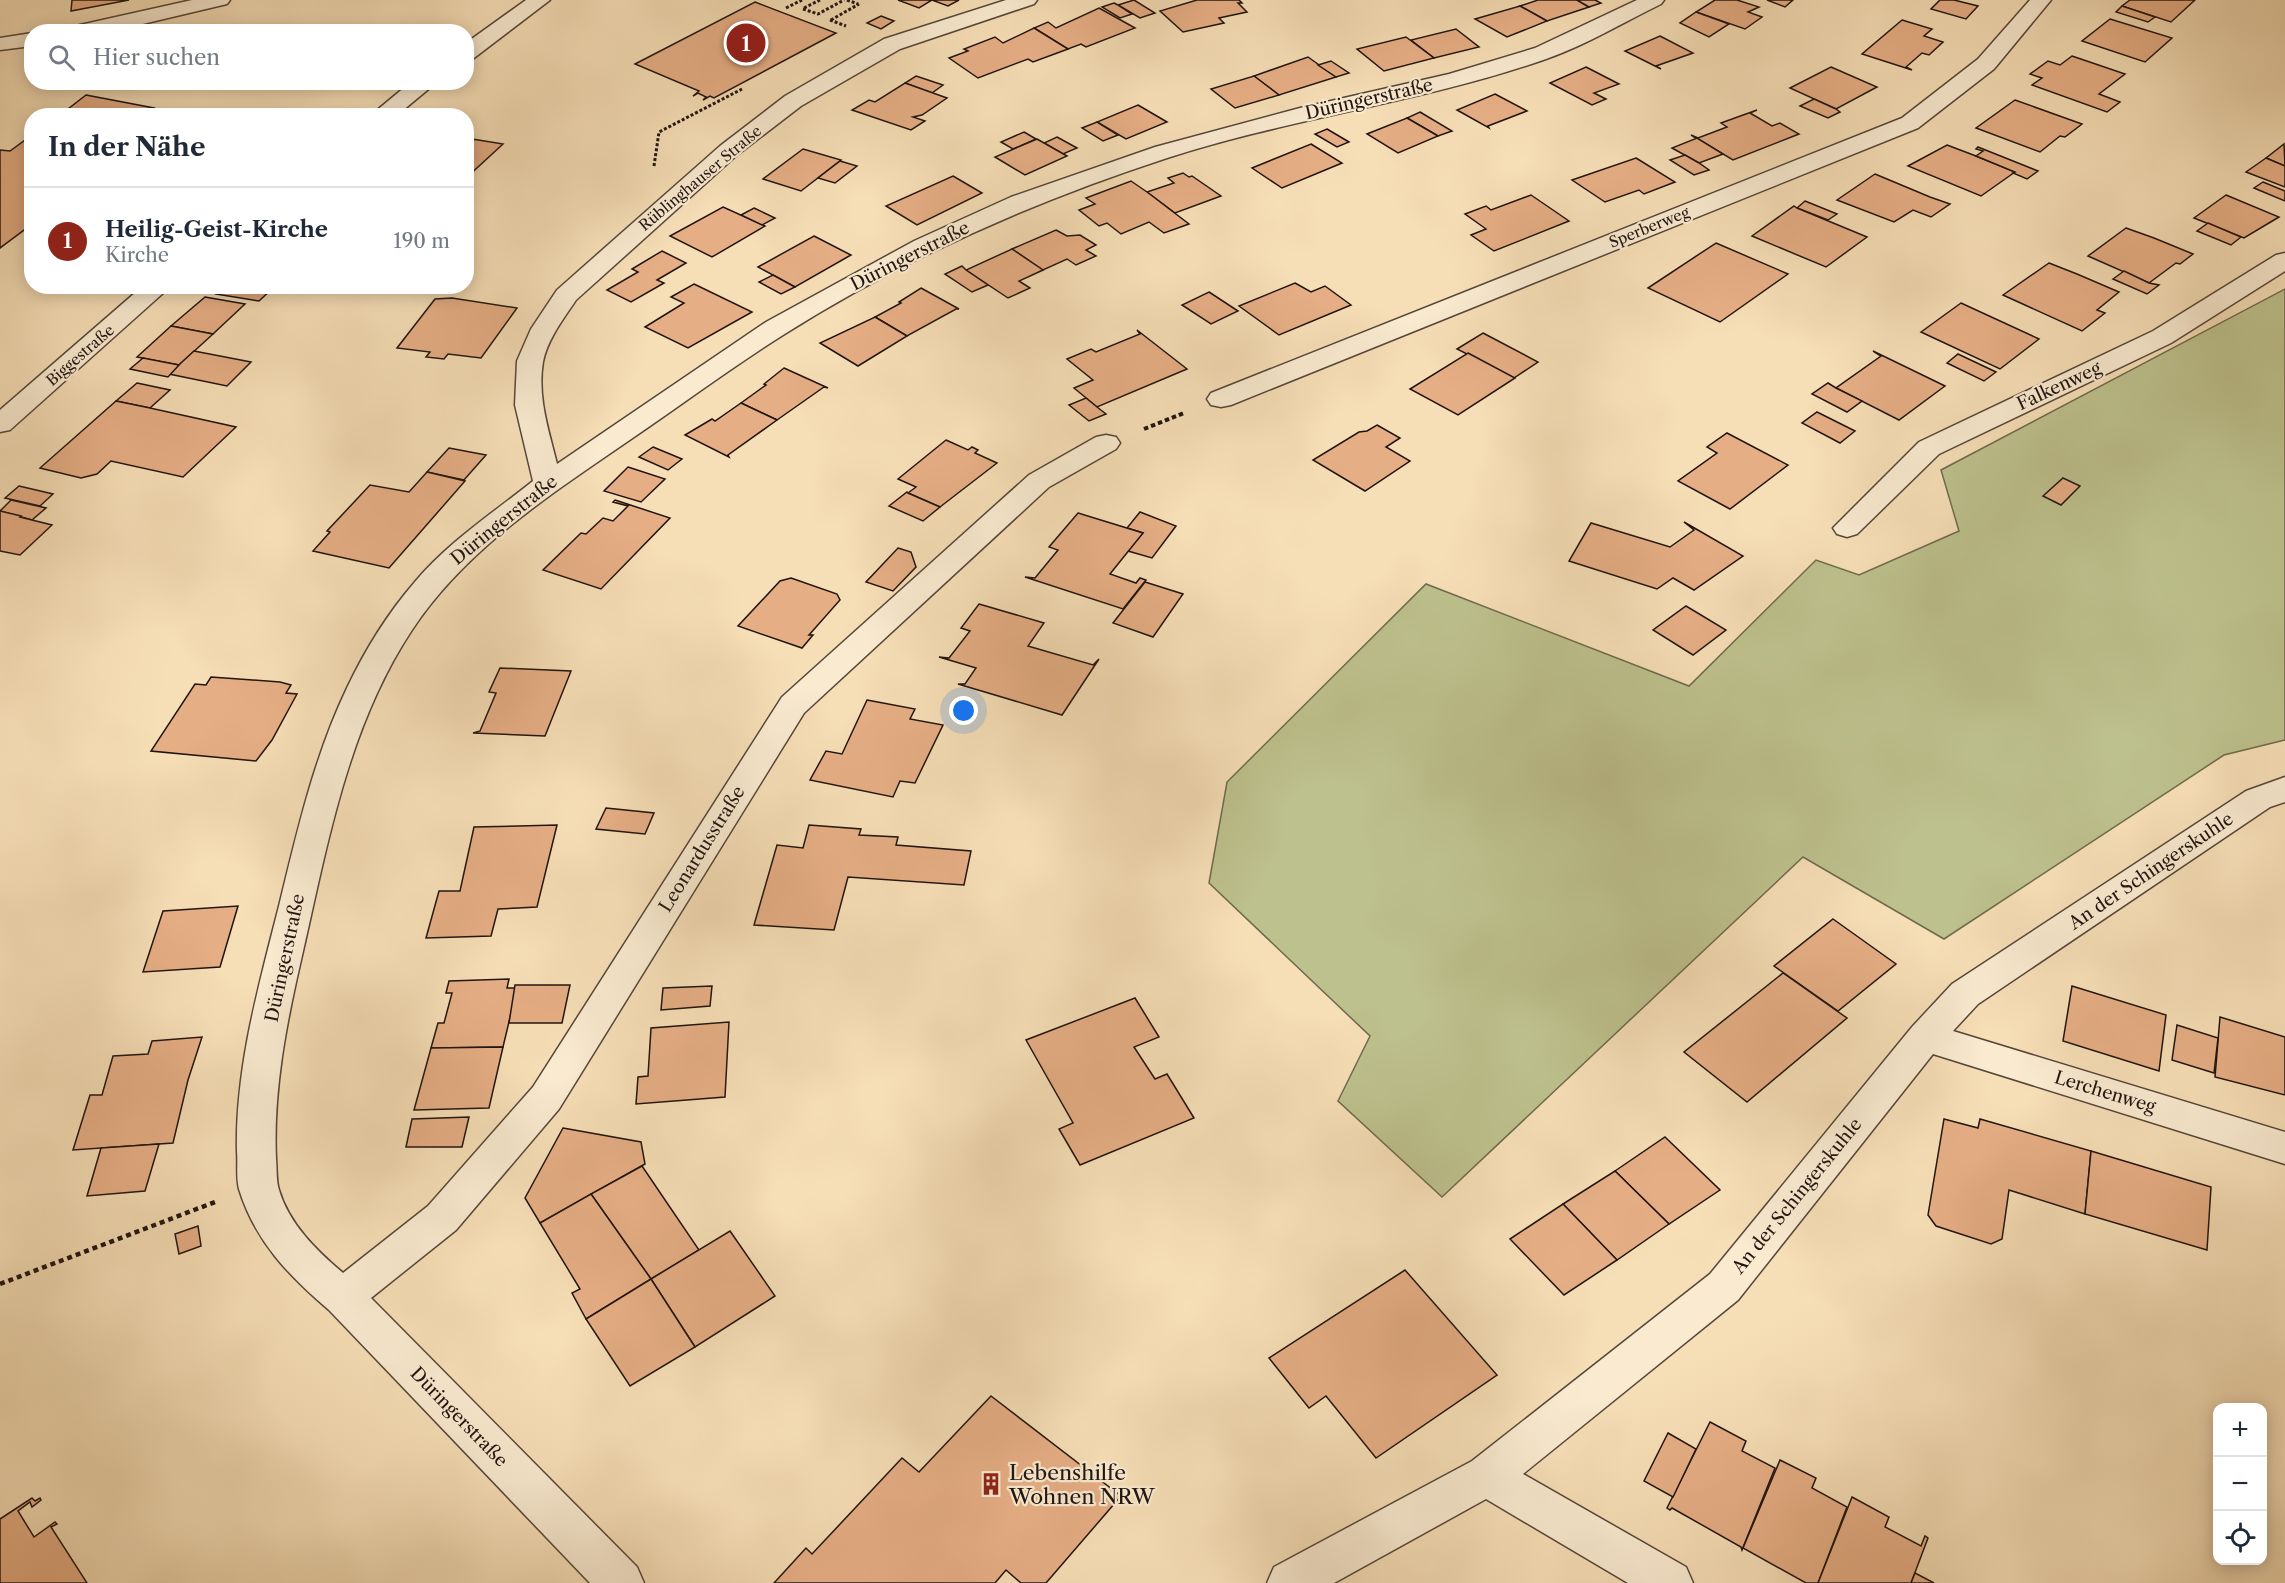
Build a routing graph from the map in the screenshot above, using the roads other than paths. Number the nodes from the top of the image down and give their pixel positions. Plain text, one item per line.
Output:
1 (220, 0) edge
2 (540, 0) edge
3 (1028, 0) edge
4 (1654, 0) edge
5 (2041, 0) edge
6 (114, 24) edge
7 (24, 40) edge
8 (0, 44) edge
9 (474, 47) edge
10 (415, 90) edge
11 (392, 108) edge
12 (2285, 260) edge
13 (150, 294) edge
14 (1221, 399) road end
15 (0, 424) edge
16 (1106, 443) road end
17 (548, 483) junction
18 (1846, 528) dead end
19 (2285, 789) edge
20 (1925, 1037) junction
21 (2285, 1148) edge
22 (343, 1297) junction
23 (1487, 1476) junction
24 (621, 1583) edge
25 (1290, 1583) edge
26 (1670, 1583) edge

1 - 6 street
2 - 9 street
3 - 17 street, Rüblinghauser Straße
4 - 17 street, Düringerstraße
5 - 14 street, Sperberweg
7 - 8 street
10 - 11 street
12 - 18 street, Falkenweg
13 - 15 street, Biggestraße
16 - 22 street, Leonardusstraße
17 - 22 street, Düringerstraße
19 - 20 street, An der Schingerskuhle
20 - 21 street, Lerchenweg
20 - 23 street, An der Schingerskuhle
22 - 24 street, Düringerstraße
23 - 25 street, An der Schingerskuhle
23 - 26 street

